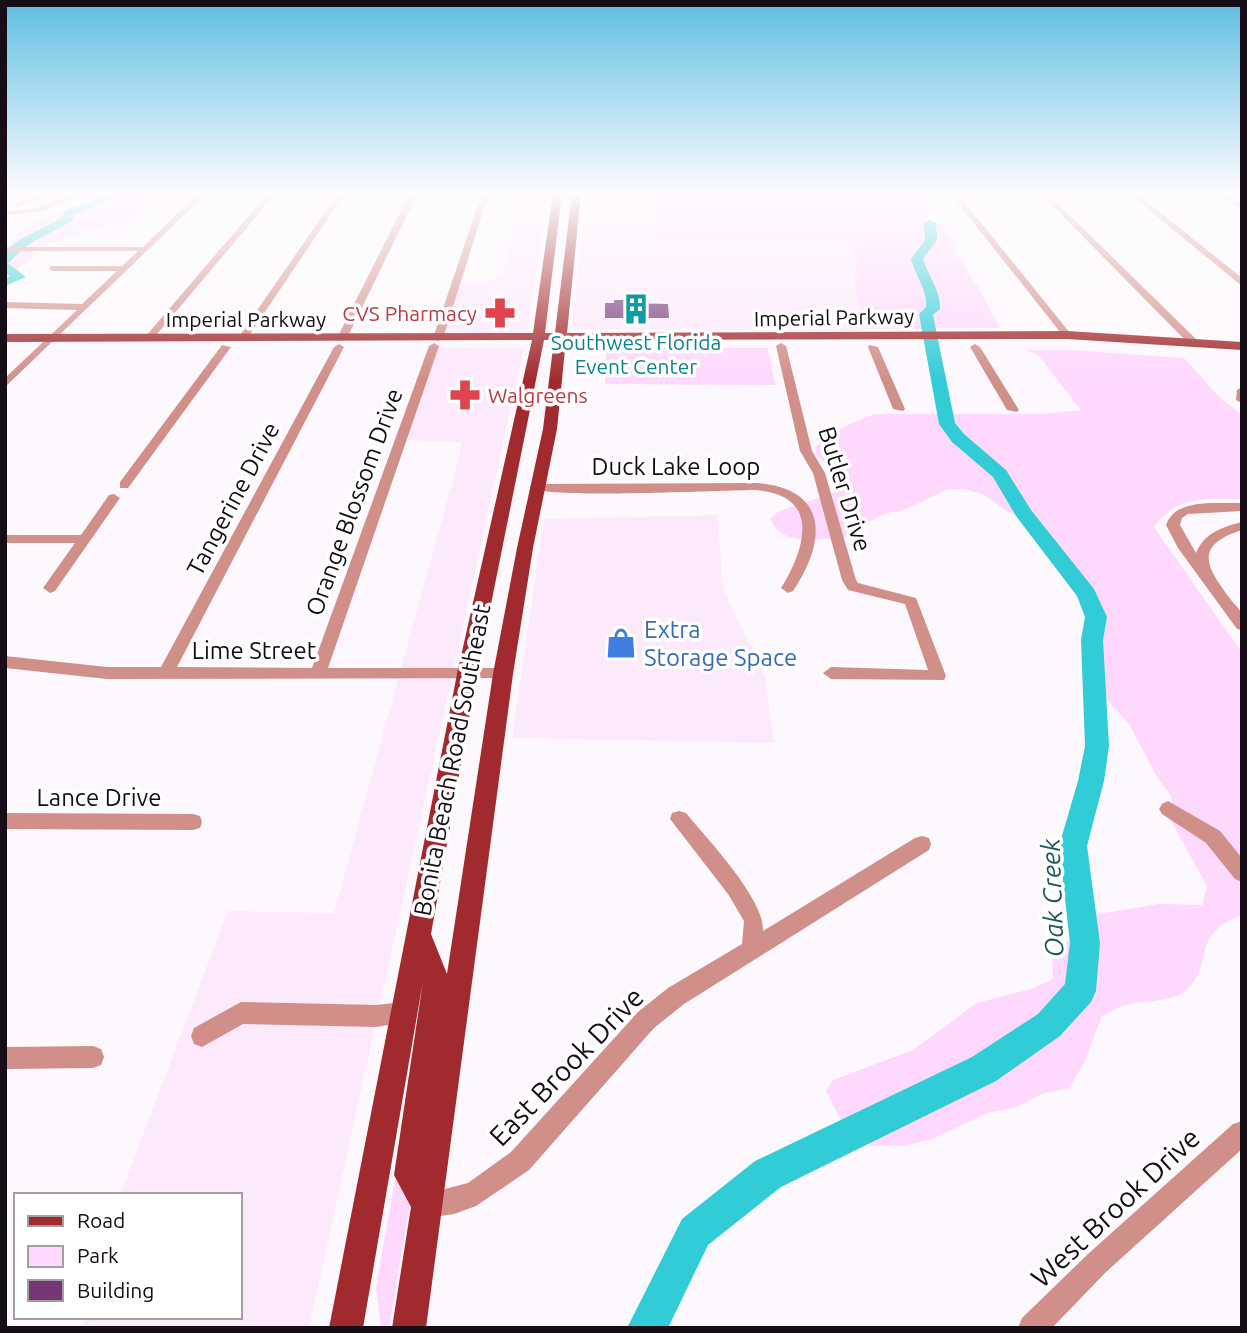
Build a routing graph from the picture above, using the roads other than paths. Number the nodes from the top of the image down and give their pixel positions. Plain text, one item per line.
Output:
1 (139, 255) edge
2 (219, 255) edge
3 (299, 255) edge
4 (383, 255) edge
5 (465, 255) edge
6 (550, 255) edge
7 (570, 255) edge
8 (1003, 255) edge
9 (1106, 255) edge
10 (1208, 255) edge
11 (53, 268) dead end
12 (125, 269) junction
13 (1242, 283) edge
14 (5, 305) edge
15 (86, 307) junction
16 (1067, 335) junction
17 (862, 336) junction
18 (811, 337) junction
19 (5, 338) edge
20 (149, 338) junction
21 (243, 338) junction
22 (915, 341) junction
23 (945, 341) junction
24 (50, 342) junction
25 (340, 342) junction
26 (436, 342) junction
27 (538, 342) junction
28 (560, 342) junction
29 (1194, 343) junction
30 (5, 346) edge
31 (781, 346) junction
32 (1242, 346) edge
33 (226, 347) junction
34 (873, 347) junction
35 (975, 347) junction
36 (1242, 358) edge
37 (5, 384) edge
38 (1242, 390) edge
39 (1242, 400) edge
40 (899, 409) dead end
41 (1013, 411) dead end
42 (523, 419) junction
43 (124, 485) dead end
44 (538, 488) junction
45 (114, 498) dead end
46 (1214, 507) junction
47 (1242, 507) edge
48 (1242, 526) edge
49 (5, 539) edge
50 (85, 539) junction
51 (1207, 577) junction
52 (50, 588) dead end
53 (788, 588) dead end
54 (1242, 625) edge
55 (5, 662) edge
56 (166, 673) junction
57 (318, 673) junction
58 (831, 673) dead end
59 (467, 674) junction
60 (503, 674) junction
61 (1168, 809) dead end
62 (679, 819) dead end
63 (5, 821) edge
64 (192, 822) dead end
65 (922, 844) dead end
66 (1242, 873) edge
67 (419, 933) junction
68 (752, 948) junction
69 (404, 1013) junction
70 (202, 1036) dead end
71 (93, 1057) dead end
72 (5, 1058) edge
73 (1242, 1133) edge
74 (427, 1205) junction
75 (351, 1319) edge
76 (409, 1328) edge
77 (1032, 1328) edge

1 - 12 street
2 - 20 street
3 - 21 street
4 - 25 street, Tangerine Drive
5 - 26 street, Orange Blossom Drive
6 - 27 main road, Bonita Beach Road Southeast
7 - 28 main road, Bonita Beach Road Southeast
8 - 16 street
9 - 29 street
10 - 13 street
11 - 12 street
12 - 15 street
14 - 15 street
15 - 24 street
16 - 23 main road, Imperial Parkway
16 - 29 main road, Imperial Parkway
17 - 18 main road, Imperial Parkway
17 - 22 main road, Imperial Parkway
17 - 34 main road
18 - 28 main road, Imperial Parkway
18 - 31 main road
19 - 24 main road, Imperial Parkway
20 - 21 main road, Imperial Parkway
20 - 24 main road, Imperial Parkway
21 - 25 main road, Imperial Parkway
22 - 23 main road, Imperial Parkway
22 - 34 main road, Imperial Parkway
23 - 35 main road, Imperial Parkway
24 - 30 main road, Imperial Parkway
24 - 33 main road, Imperial Parkway
24 - 37 street
25 - 26 main road, Imperial Parkway
25 - 33 main road, Imperial Parkway
25 - 56 street, Tangerine Drive
26 - 27 main road, Imperial Parkway
26 - 57 street, Orange Blossom Drive
27 - 28 main road, Imperial Parkway
27 - 42 main road, Bonita Beach Road Southeast
28 - 31 main road, Imperial Parkway
28 - 44 main road, Bonita Beach Road Southeast
29 - 32 main road, Imperial Parkway
31 - 34 main road, Imperial Parkway
31 - 58 street, Butler Drive
33 - 43 street
34 - 40 street
35 - 36 main road, Imperial Parkway
35 - 41 street
38 - 39 street
42 - 44 main road
42 - 59 main road, Bonita Beach Road Southeast
44 - 53 street, Duck Lake Loop
44 - 60 main road, Bonita Beach Road Southeast
45 - 50 street
46 - 47 street
46 - 48 street
46 - 51 street
48 - 51 street
49 - 50 street
50 - 52 street
51 - 54 street
55 - 56 street, Lime Street
56 - 57 street, Lime Street
57 - 59 street, Lime Street
59 - 60 street, Lime Street
59 - 67 main road, Bonita Beach Road Southeast
60 - 74 main road, Bonita Beach Road Southeast
61 - 66 street
62 - 68 street
63 - 64 street, Lance Drive
65 - 68 street, East Brook Drive
67 - 69 main road, Bonita Beach Road Southeast
67 - 74 main road
68 - 74 street, East Brook Drive
69 - 70 street
69 - 75 main road, Bonita Beach Road Southeast
71 - 72 street
73 - 77 street, West Brook Drive
74 - 76 main road, Bonita Beach Road Southeast

